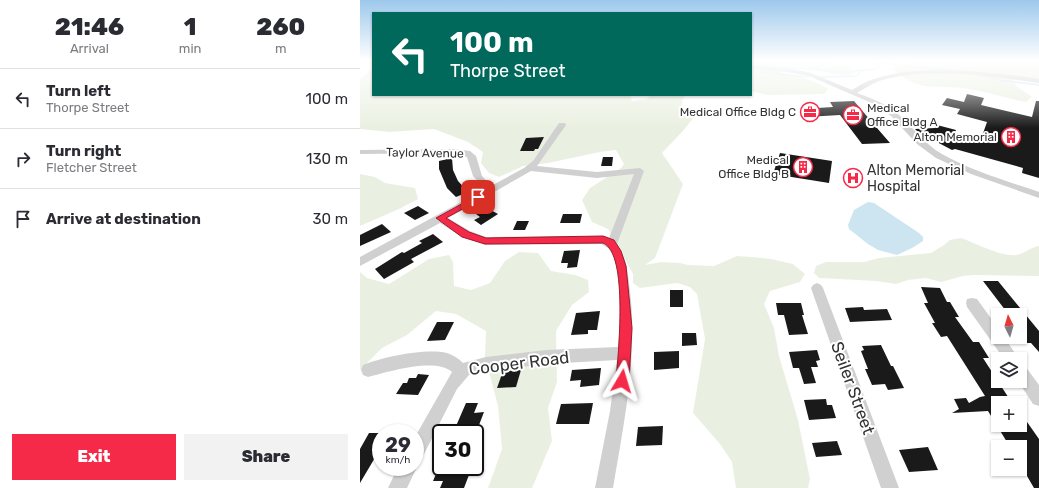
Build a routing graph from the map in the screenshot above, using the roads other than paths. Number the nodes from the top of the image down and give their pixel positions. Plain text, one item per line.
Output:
1 (827, 83) edge
2 (870, 83) edge
3 (851, 93) junction
4 (562, 125) dead end
5 (360, 152) edge
6 (530, 168) junction
7 (491, 190) junction
8 (1039, 195) edge
9 (440, 218) junction
10 (612, 244) junction
11 (360, 262) edge
12 (817, 288) dead end
13 (972, 303) dead end
14 (1007, 352) edge
15 (626, 353) junction
16 (368, 370) dead end
17 (462, 371) junction
18 (1027, 381) edge
19 (1039, 398) edge
20 (424, 437) edge
21 (403, 476) edge
22 (397, 488) edge
23 (604, 488) edge
24 (890, 488) edge

1 - 3 street
2 - 3 street
3 - 8 street
4 - 6 street
5 - 7 street, Taylor Avenue
6 - 7 street
6 - 10 street
7 - 9 street
9 - 10 street
9 - 11 street
10 - 15 street
12 - 24 street, Seiler Street
13 - 14 street
15 - 17 street, Cooper Road
15 - 23 street
16 - 17 street, Cooper Road
17 - 20 street
18 - 19 street
21 - 22 street

